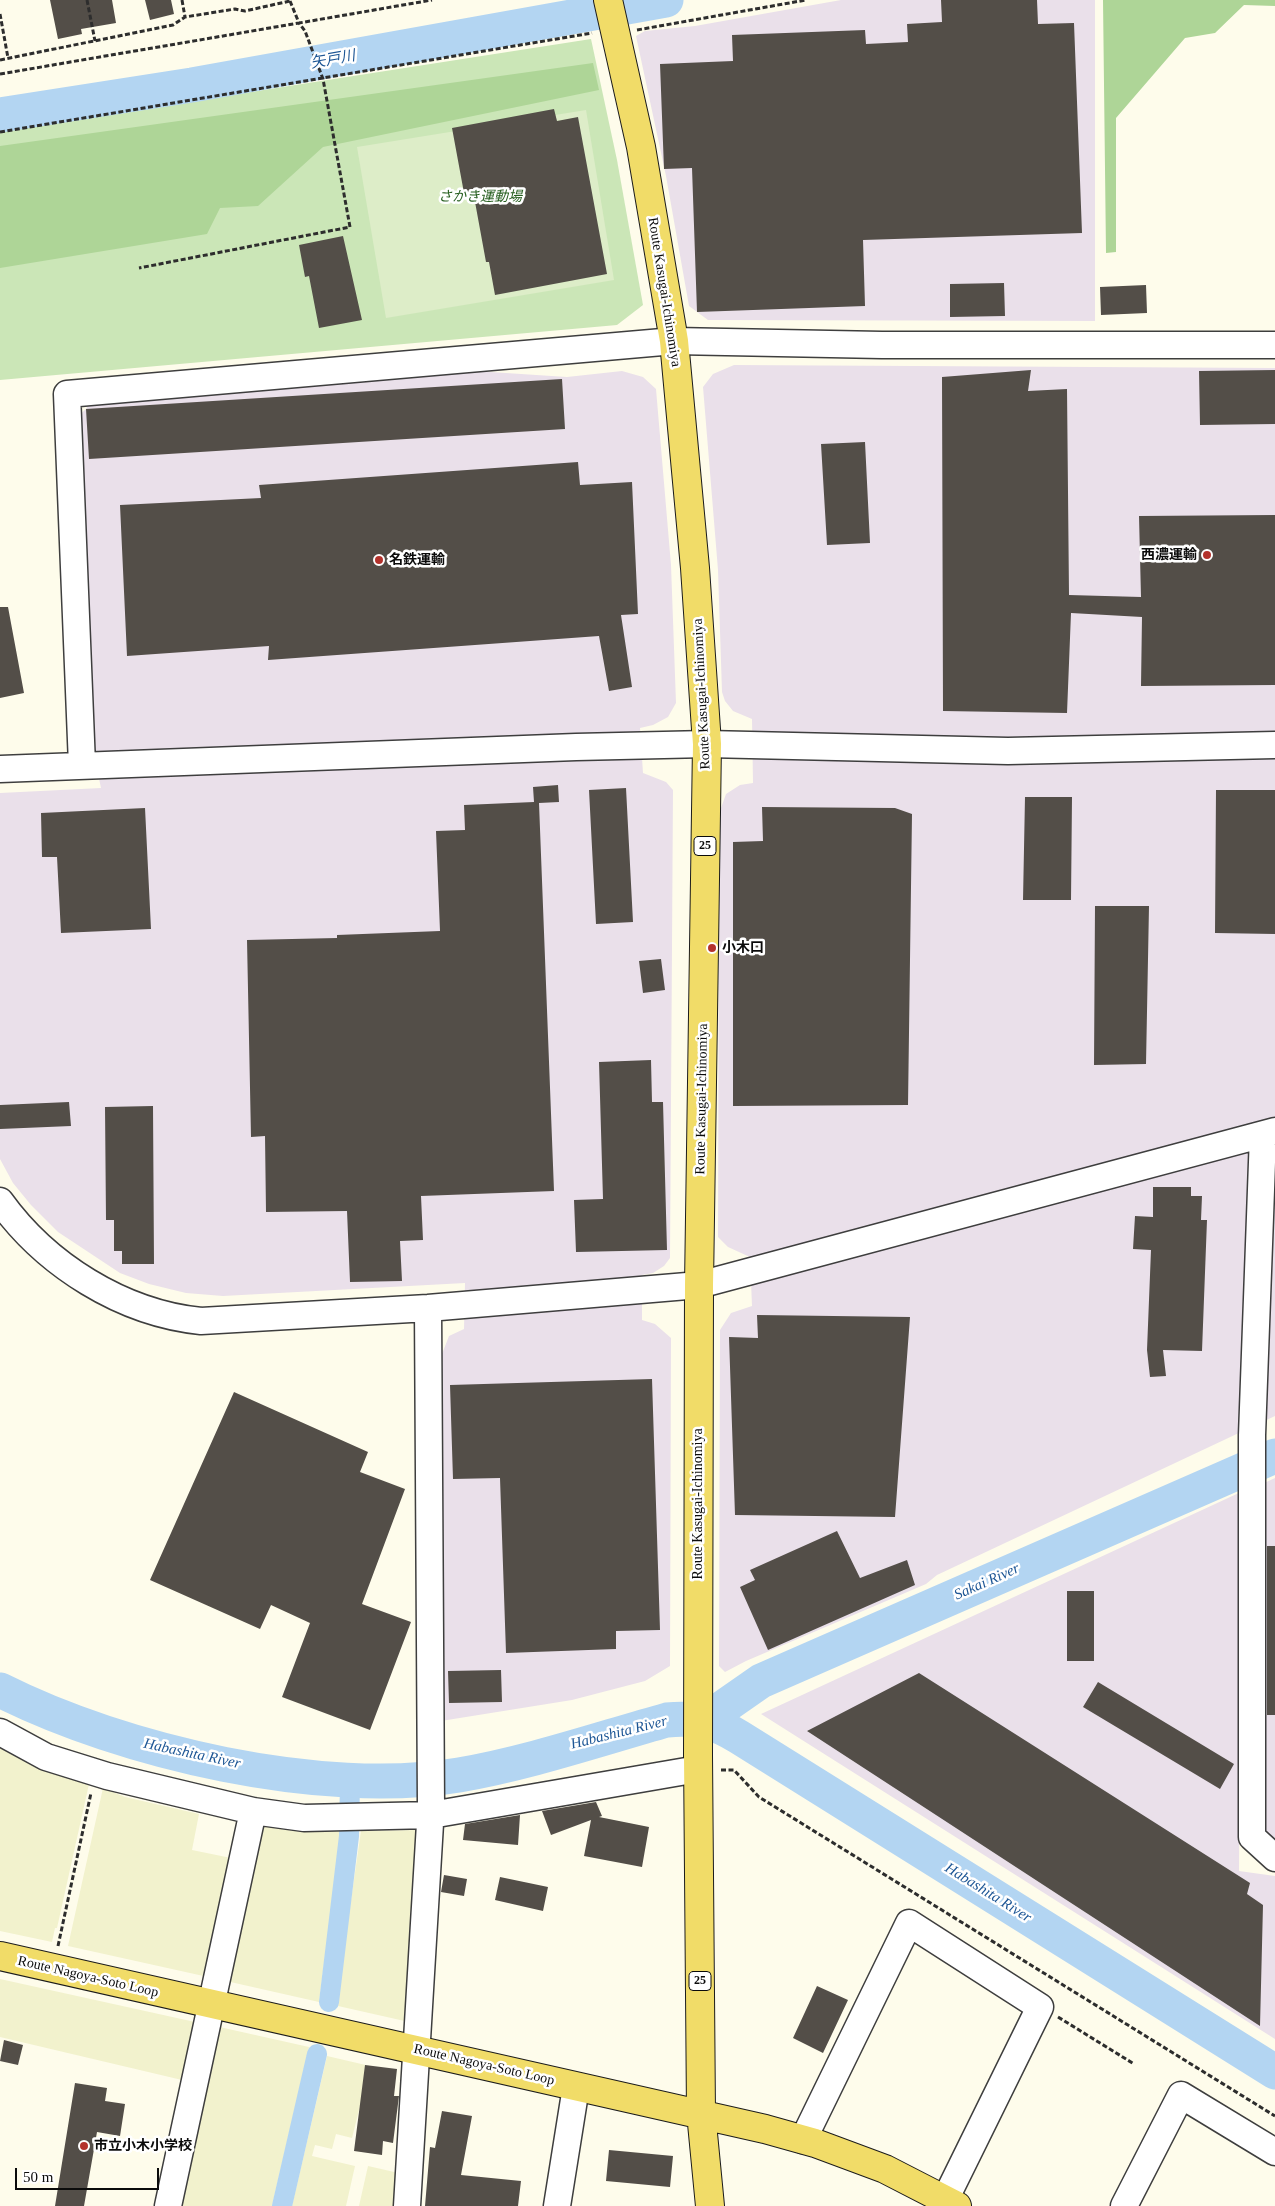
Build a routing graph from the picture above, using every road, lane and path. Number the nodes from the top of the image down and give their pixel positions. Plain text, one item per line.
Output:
1 (87, 0) edge
2 (182, 0) edge
3 (290, 0) edge
4 (432, 0) edge
5 (608, 0) edge
6 (806, 0) edge
7 (0, 14) edge
8 (185, 17) junction
9 (299, 23) junction
10 (613, 30) junction
11 (95, 41) junction
12 (8, 58) junction
13 (0, 60) edge
14 (0, 74) edge
15 (323, 79) junction
16 (0, 132) edge
17 (139, 268) dead end
18 (674, 341) junction
19 (1275, 345) edge
20 (707, 744) junction
21 (1275, 745) edge
22 (82, 765) junction
23 (0, 769) edge
24 (1269, 1133) edge
25 (0, 1201) edge
26 (699, 1286) junction
27 (428, 1308) junction
28 (0, 1732) edge
29 (698, 1762) junction
30 (92, 1790) dead end
31 (253, 1811) junction
32 (431, 1811) junction
33 (1275, 1858) edge
34 (0, 1956) edge
35 (53, 1968) junction
36 (211, 2005) junction
37 (1040, 2007) junction
38 (418, 2050) junction
39 (1134, 2064) dead end
40 (576, 2087) junction
41 (701, 2113) junction
42 (1275, 2116) edge
43 (803, 2140) junction
44 (1275, 2152) edge
45 (948, 2204) edge
46 (168, 2206) edge
47 (407, 2206) edge
48 (557, 2206) edge
49 (710, 2206) edge
50 (1124, 2206) edge

1 - 11 path
2 - 8 path
3 - 8 path
3 - 9 path
4 - 9 path
5 - 10 main road, Route Kasugai-Ichinomiya / 25
6 - 10 path
7 - 12 path
8 - 11 path
9 - 14 path
9 - 15 path
10 - 15 path
10 - 18 main road, Route Kasugai-Ichinomiya / 25
11 - 12 path
12 - 13 path
15 - 16 path
15 - 17 path
18 - 19 street
18 - 20 main road, Route Kasugai-Ichinomiya / 25
18 - 22 street
20 - 21 street
20 - 22 street
20 - 26 main road, Route Kasugai-Ichinomiya / 25
22 - 23 street
24 - 26 street
24 - 33 street
25 - 27 street
26 - 27 street
26 - 29 main road, Route Kasugai-Ichinomiya / 25
27 - 32 street
28 - 31 street
29 - 32 street
29 - 41 main road, Route Kasugai-Ichinomiya / 25
29 - 42 path
30 - 35 path
31 - 32 street
31 - 36 street
32 - 38 street
34 - 35 main road, Route Nagoya-Soto Loop
35 - 36 main road, Route Nagoya-Soto Loop
36 - 38 main road, Route Nagoya-Soto Loop
36 - 46 street
37 - 39 path
37 - 43 street
37 - 45 street
38 - 40 main road, Route Nagoya-Soto Loop
38 - 47 street
40 - 41 main road, Route Nagoya-Soto Loop
40 - 48 street
41 - 43 main road, Route Nagoya-Soto Loop
41 - 49 main road, Route Kasugai-Ichinomiya / 25
43 - 45 main road, Route Nagoya-Soto Loop
44 - 50 street

